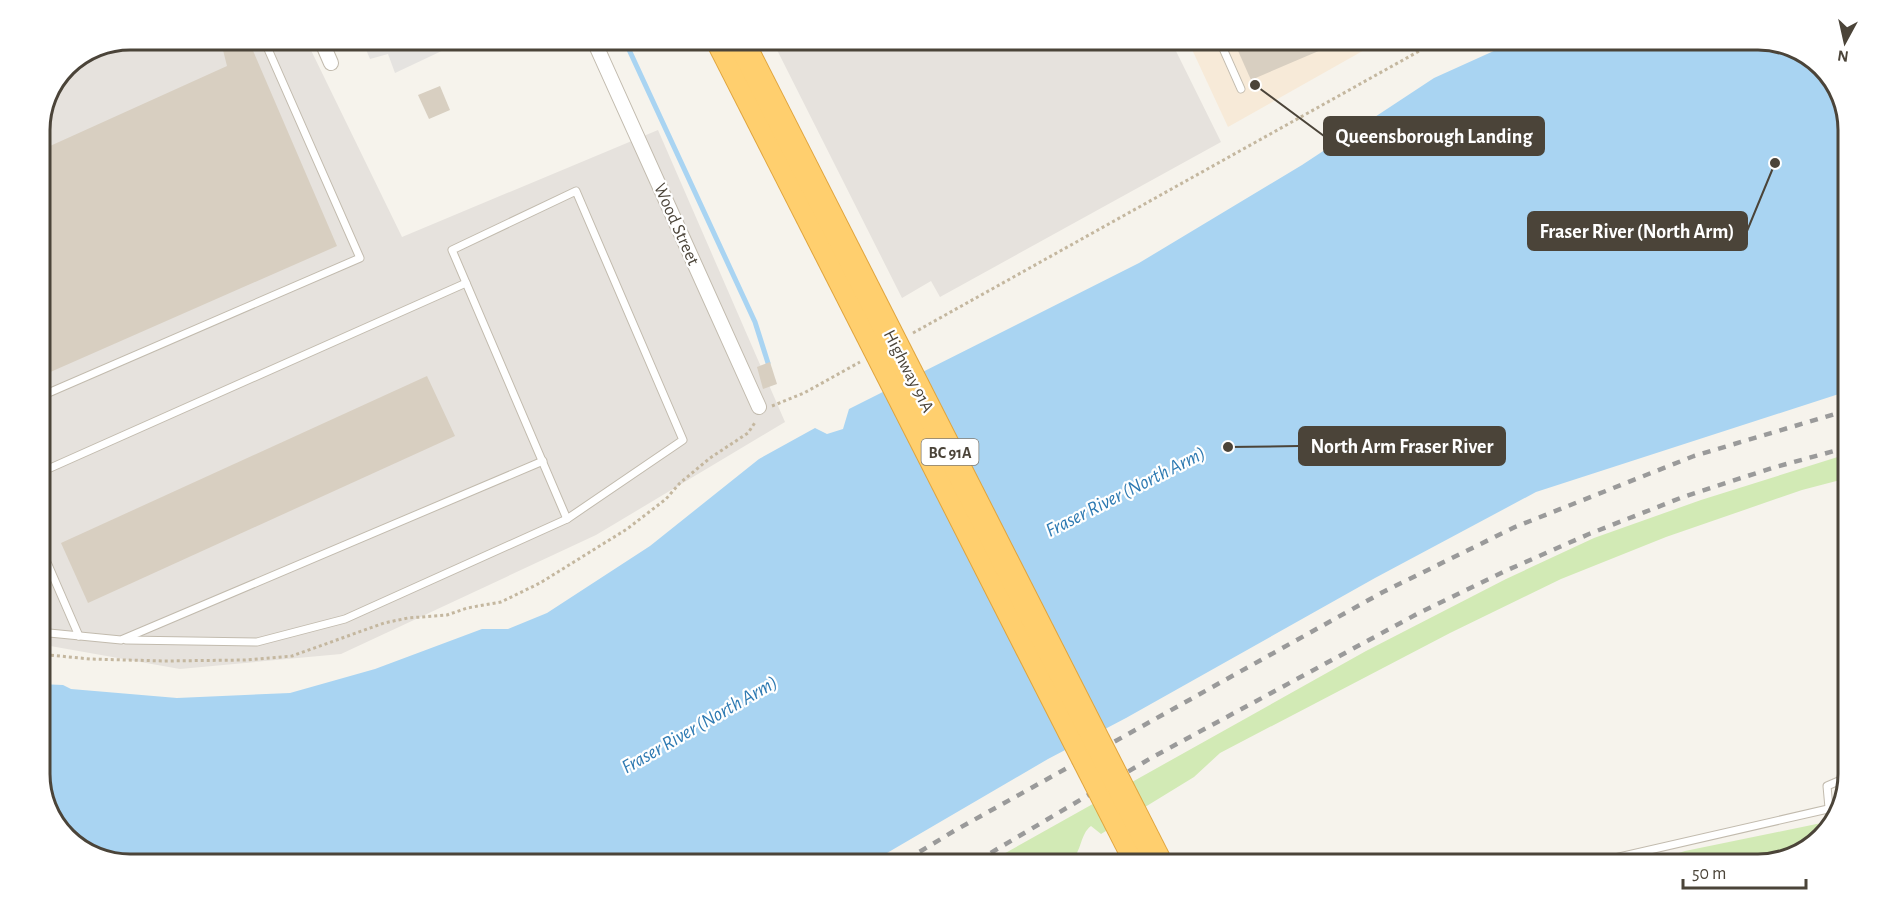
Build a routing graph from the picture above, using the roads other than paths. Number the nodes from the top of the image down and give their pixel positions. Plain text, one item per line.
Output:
1 (268, 49) edge
2 (325, 49) edge
3 (598, 49) edge
4 (724, 49) edge
5 (745, 49) edge
6 (1223, 49) edge
7 (331, 63) dead end
8 (1241, 89) dead end
9 (466, 283) junction
10 (50, 393) edge
11 (759, 407) road end
12 (543, 461) junction
13 (50, 469) edge
14 (567, 519) junction
15 (50, 569) edge
16 (50, 633) edge
17 (79, 636) junction
18 (121, 640) junction
19 (1837, 782) edge
20 (1829, 808) joint
21 (1133, 854) edge
22 (1154, 854) edge
23 (1632, 854) edge

1 - 10 lane
2 - 7 street
3 - 11 street, Wood Street
4 - 21 highway, Highway 91A / BC 91A, bridge
5 - 22 highway, Highway 91A / BC 91A, bridge
6 - 8 lane
9 - 12 lane
9 - 13 lane
9 - 14 lane
12 - 14 lane
12 - 18 lane
14 - 18 lane
15 - 17 lane
16 - 17 lane
17 - 18 lane
19 - 20 lane
20 - 23 lane

